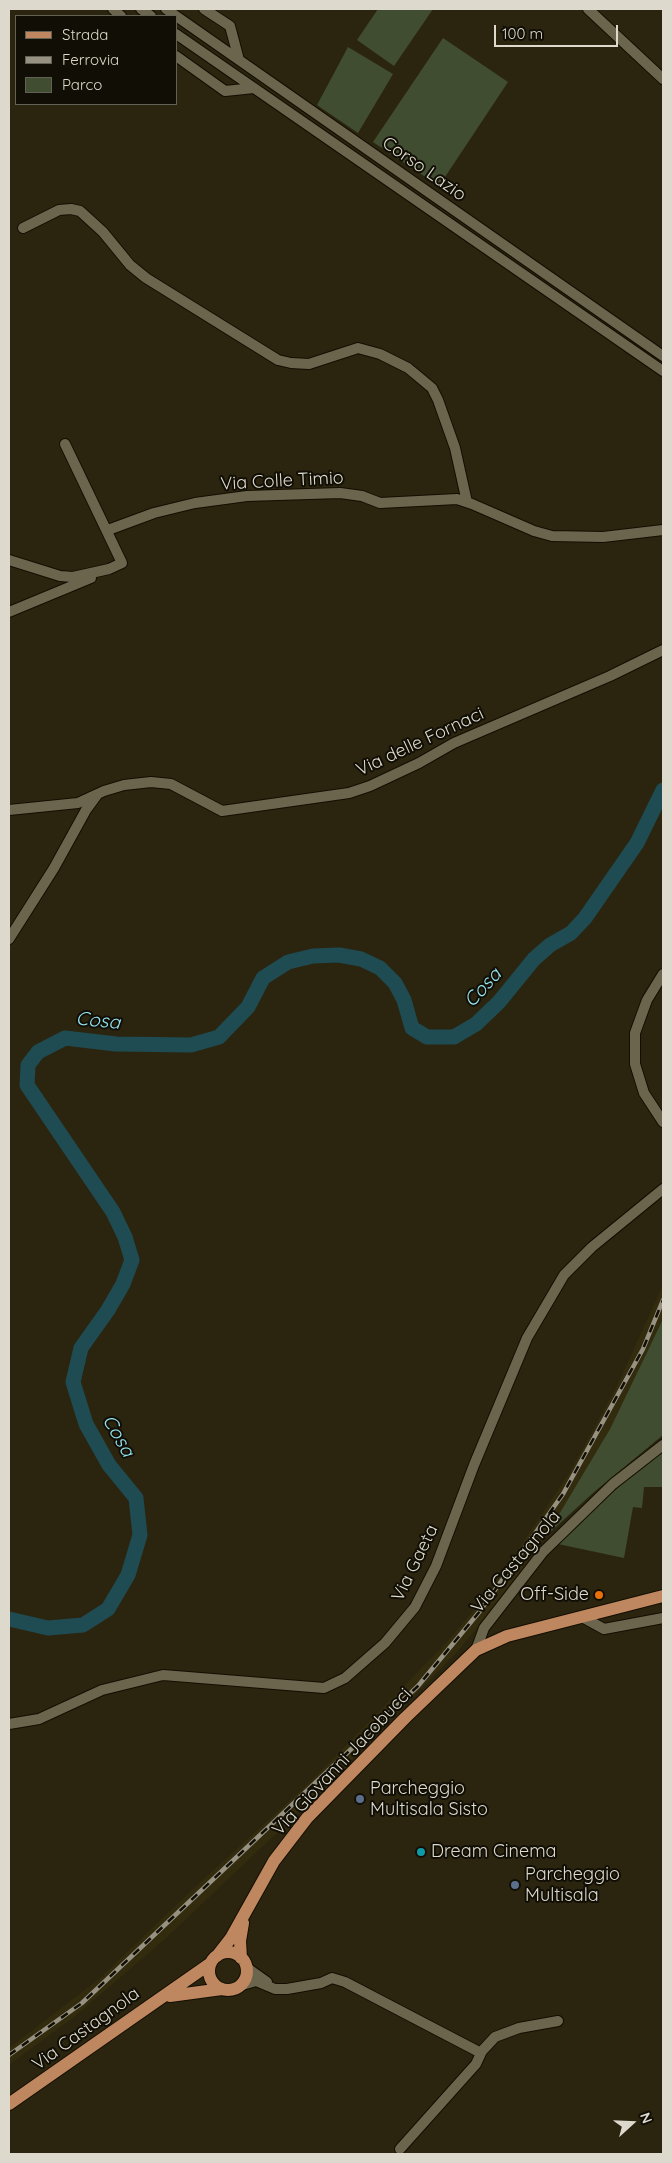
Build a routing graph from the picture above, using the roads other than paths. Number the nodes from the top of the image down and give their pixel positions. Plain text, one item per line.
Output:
1 (204, 9) edge
2 (588, 9) edge
3 (178, 17) edge
4 (178, 35) edge
5 (178, 57) edge
6 (239, 60) junction
7 (663, 79) edge
8 (254, 88) junction
9 (23, 228) dead end
10 (663, 356) edge
11 (663, 371) edge
12 (65, 444) dead end
13 (467, 502) junction
14 (108, 530) junction
15 (663, 530) edge
16 (9, 560) edge
17 (96, 573) junction
18 (9, 612) edge
19 (663, 650) edge
20 (99, 793) junction
21 (9, 810) edge
22 (9, 939) edge
23 (663, 974) edge
24 (663, 1122) edge
25 (663, 1189) edge
26 (663, 1446) edge
27 (663, 1596) edge
28 (584, 1618) junction
29 (663, 1618) edge
30 (476, 1650) junction
31 (9, 1724) edge
32 (247, 1908) junction
33 (214, 1960) junction
34 (243, 1962) junction
35 (239, 1986) junction
36 (222, 1989) junction
37 (287, 1989) junction
38 (158, 1999) junction
39 (558, 2021) dead end
40 (481, 2053) junction
41 (9, 2104) edge
42 (400, 2149) dead end

1 - 6 street
2 - 7 street
3 - 6 street, Corso Lazio
4 - 8 street, Corso Lazio
5 - 8 street
6 - 10 street, Corso Lazio
8 - 11 street, Corso Lazio
9 - 13 street
12 - 14 street
13 - 14 street, Via Colle Timio
13 - 15 street, Via Colle Timio
14 - 17 street
16 - 17 street
17 - 18 street
19 - 20 street, Via delle Fornaci
20 - 21 street, Via delle Fornaci
20 - 22 street
23 - 24 street
25 - 31 street, Via Gaeta
26 - 30 street, Via Castagnola
27 - 28 main road
28 - 29 street
28 - 30 main road
30 - 32 main road, Via Giovanni Jacobucci
32 - 33 main road
32 - 34 main road
33 - 34 main road
33 - 36 main road
33 - 38 main road, Via Castagnola
34 - 35 main road
34 - 37 street
35 - 36 main road
35 - 37 street
36 - 38 main road
37 - 40 street
38 - 41 main road, Via Castagnola
39 - 40 street
40 - 42 street

